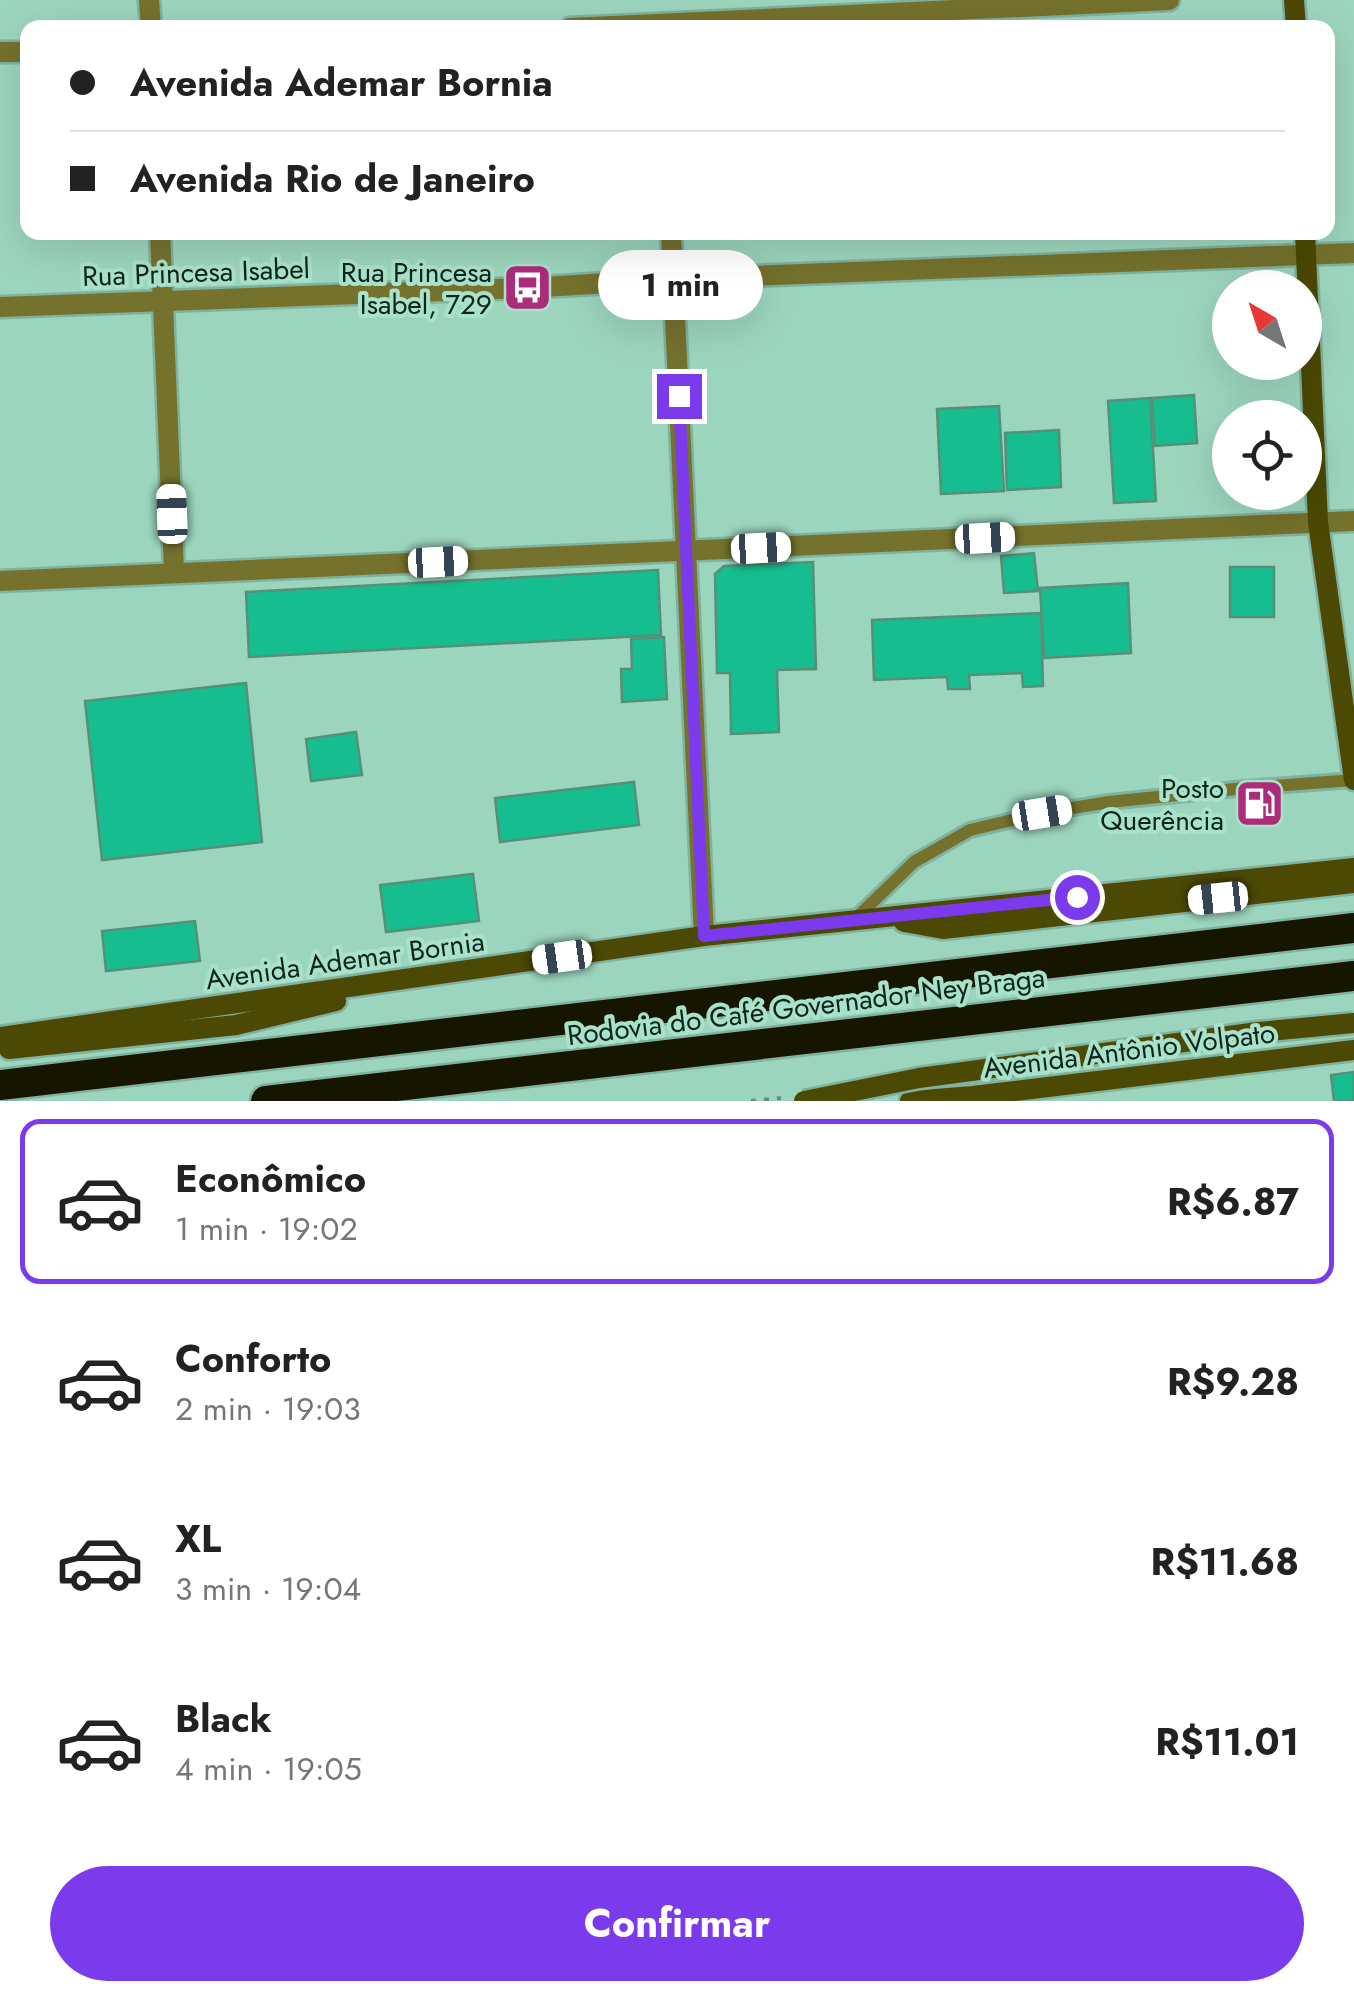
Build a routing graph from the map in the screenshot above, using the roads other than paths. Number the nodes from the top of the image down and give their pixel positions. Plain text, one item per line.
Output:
1 (1169, 0) edge
2 (764, 20) edge
3 (160, 240) edge
4 (671, 240) edge
5 (1306, 243) edge
6 (1354, 252) edge
7 (673, 279) junction
8 (163, 300) junction
9 (0, 307) edge
10 (1354, 521) edge
11 (1318, 522) junction
12 (686, 551) junction
13 (174, 572) junction
14 (0, 580) edge
15 (1354, 780) edge
16 (1354, 868) edge
17 (1354, 883) edge
18 (878, 918) junction
19 (854, 920) junction
20 (1354, 928) edge
21 (704, 936) junction
22 (455, 972) junction
23 (1354, 976) edge
24 (1354, 1023) edge
25 (0, 1037) edge
26 (0, 1050) edge
27 (1354, 1050) edge
28 (0, 1085) edge
29 (266, 1101) edge
30 (804, 1101) edge
31 (910, 1101) edge

1 - 2 street
3 - 8 street
4 - 7 street
5 - 6 street, Rua Princesa Isabel
5 - 7 street, Rua Princesa Isabel
5 - 11 street
7 - 8 street, Rua Princesa Isabel
7 - 12 street
8 - 9 street, Rua Princesa Isabel
8 - 13 street
10 - 11 street
11 - 12 street
11 - 15 street
12 - 13 street
12 - 21 street
13 - 14 street
15 - 19 lane
16 - 18 street, Avenida Ademar Bornia
17 - 18 street
18 - 19 street, Avenida Ademar Bornia
19 - 21 street, Avenida Ademar Bornia
20 - 28 highway, Rodovia do Café Governador Ney Braga
21 - 22 street, Avenida Ademar Bornia
22 - 25 street, Avenida Ademar Bornia
22 - 26 street
23 - 29 highway, Rodovia do Café Governador Ney Braga
24 - 30 street, bridge
27 - 31 street, Avenida Antônio Volpato

